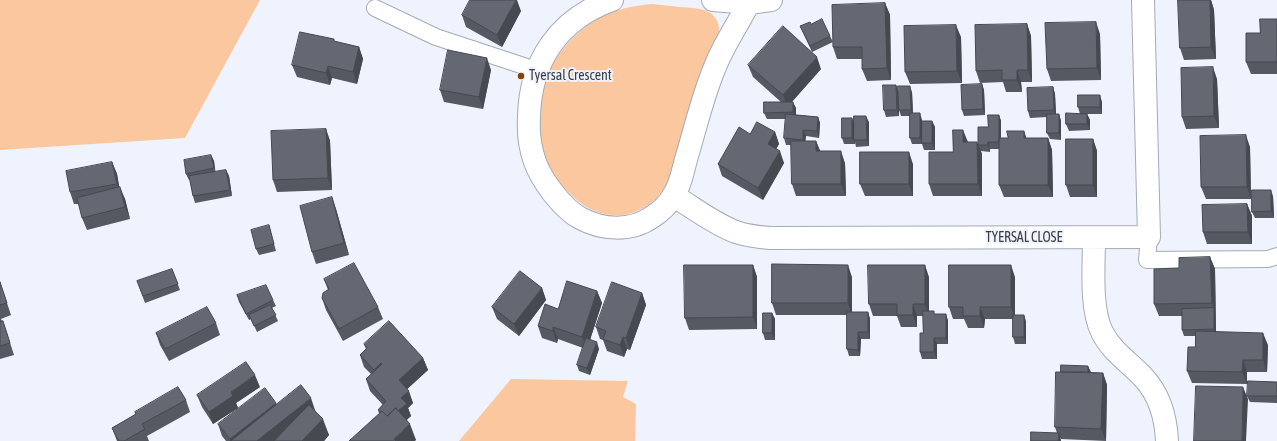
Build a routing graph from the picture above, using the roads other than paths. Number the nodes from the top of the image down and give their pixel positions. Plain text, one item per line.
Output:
1 (612, 0) edge
2 (713, 0) edge
3 (771, 0) edge
4 (1143, 0) edge
5 (750, 3) junction
6 (375, 8) dead end
7 (536, 70) junction
8 (674, 196) junction
9 (1149, 237) junction
10 (1094, 238) junction
11 (1277, 256) edge
12 (1167, 441) edge

1 - 7 street
2 - 5 street
3 - 5 street
4 - 9 street
5 - 8 street
6 - 7 lane
7 - 8 street
8 - 10 street, TYERSAL CLOSE
9 - 10 street, TYERSAL CLOSE
9 - 11 lane
10 - 12 street

